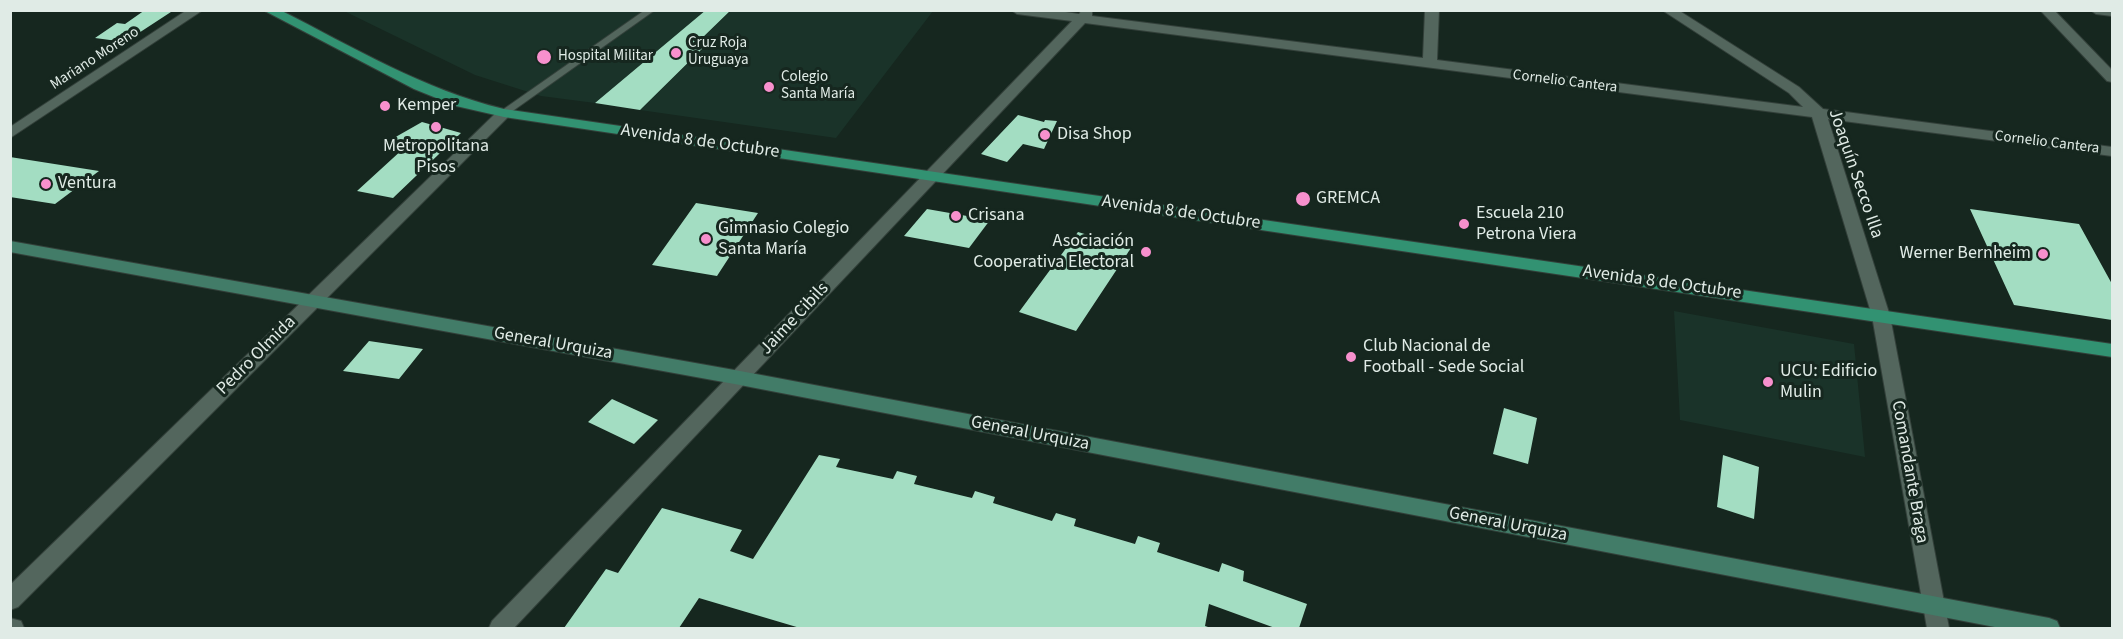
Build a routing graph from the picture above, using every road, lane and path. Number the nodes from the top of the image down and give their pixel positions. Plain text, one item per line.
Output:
1 (197, 10) edge
2 (269, 10) edge
3 (651, 10) edge
4 (1017, 10) edge
5 (1432, 10) edge
6 (1668, 10) edge
7 (2046, 10) edge
8 (2096, 10) edge
9 (2112, 12) edge
10 (1086, 15) edge
11 (1430, 64) junction
12 (2112, 78) edge
13 (504, 113) junction
14 (1819, 114) junction
15 (10, 134) edge
16 (2112, 151) edge
17 (928, 176) junction
18 (10, 246) edge
19 (313, 300) junction
20 (1881, 316) junction
21 (2112, 351) edge
22 (740, 378) junction
23 (10, 600) edge
24 (1936, 618) edge
25 (500, 628) edge
26 (2049, 628) edge

1 - 15 street, Mariano Moreno
2 - 13 main road, Avenida 8 de Octubre
3 - 13 lane
4 - 10 street, Cornelio Cantera
5 - 11 street
6 - 14 street, Joaquín Secco Illa
7 - 12 street
8 - 9 street
10 - 11 street, Cornelio Cantera
10 - 17 street, Jaime Cibils
11 - 14 street, Cornelio Cantera
13 - 17 main road, Avenida 8 de Octubre
13 - 19 street, Pedro Olmida
14 - 16 street, Cornelio Cantera
14 - 20 street, Joaquín Secco Illa
17 - 20 main road, Avenida 8 de Octubre
17 - 22 street, Jaime Cibils
18 - 19 street, General Urquiza
19 - 22 street, General Urquiza
19 - 23 street, Pedro Olmida
20 - 21 main road, Avenida 8 de Octubre
20 - 24 street, Comandante Braga
22 - 24 street, General Urquiza
22 - 25 street, Jaime Cibils
24 - 26 street, General Urquiza

